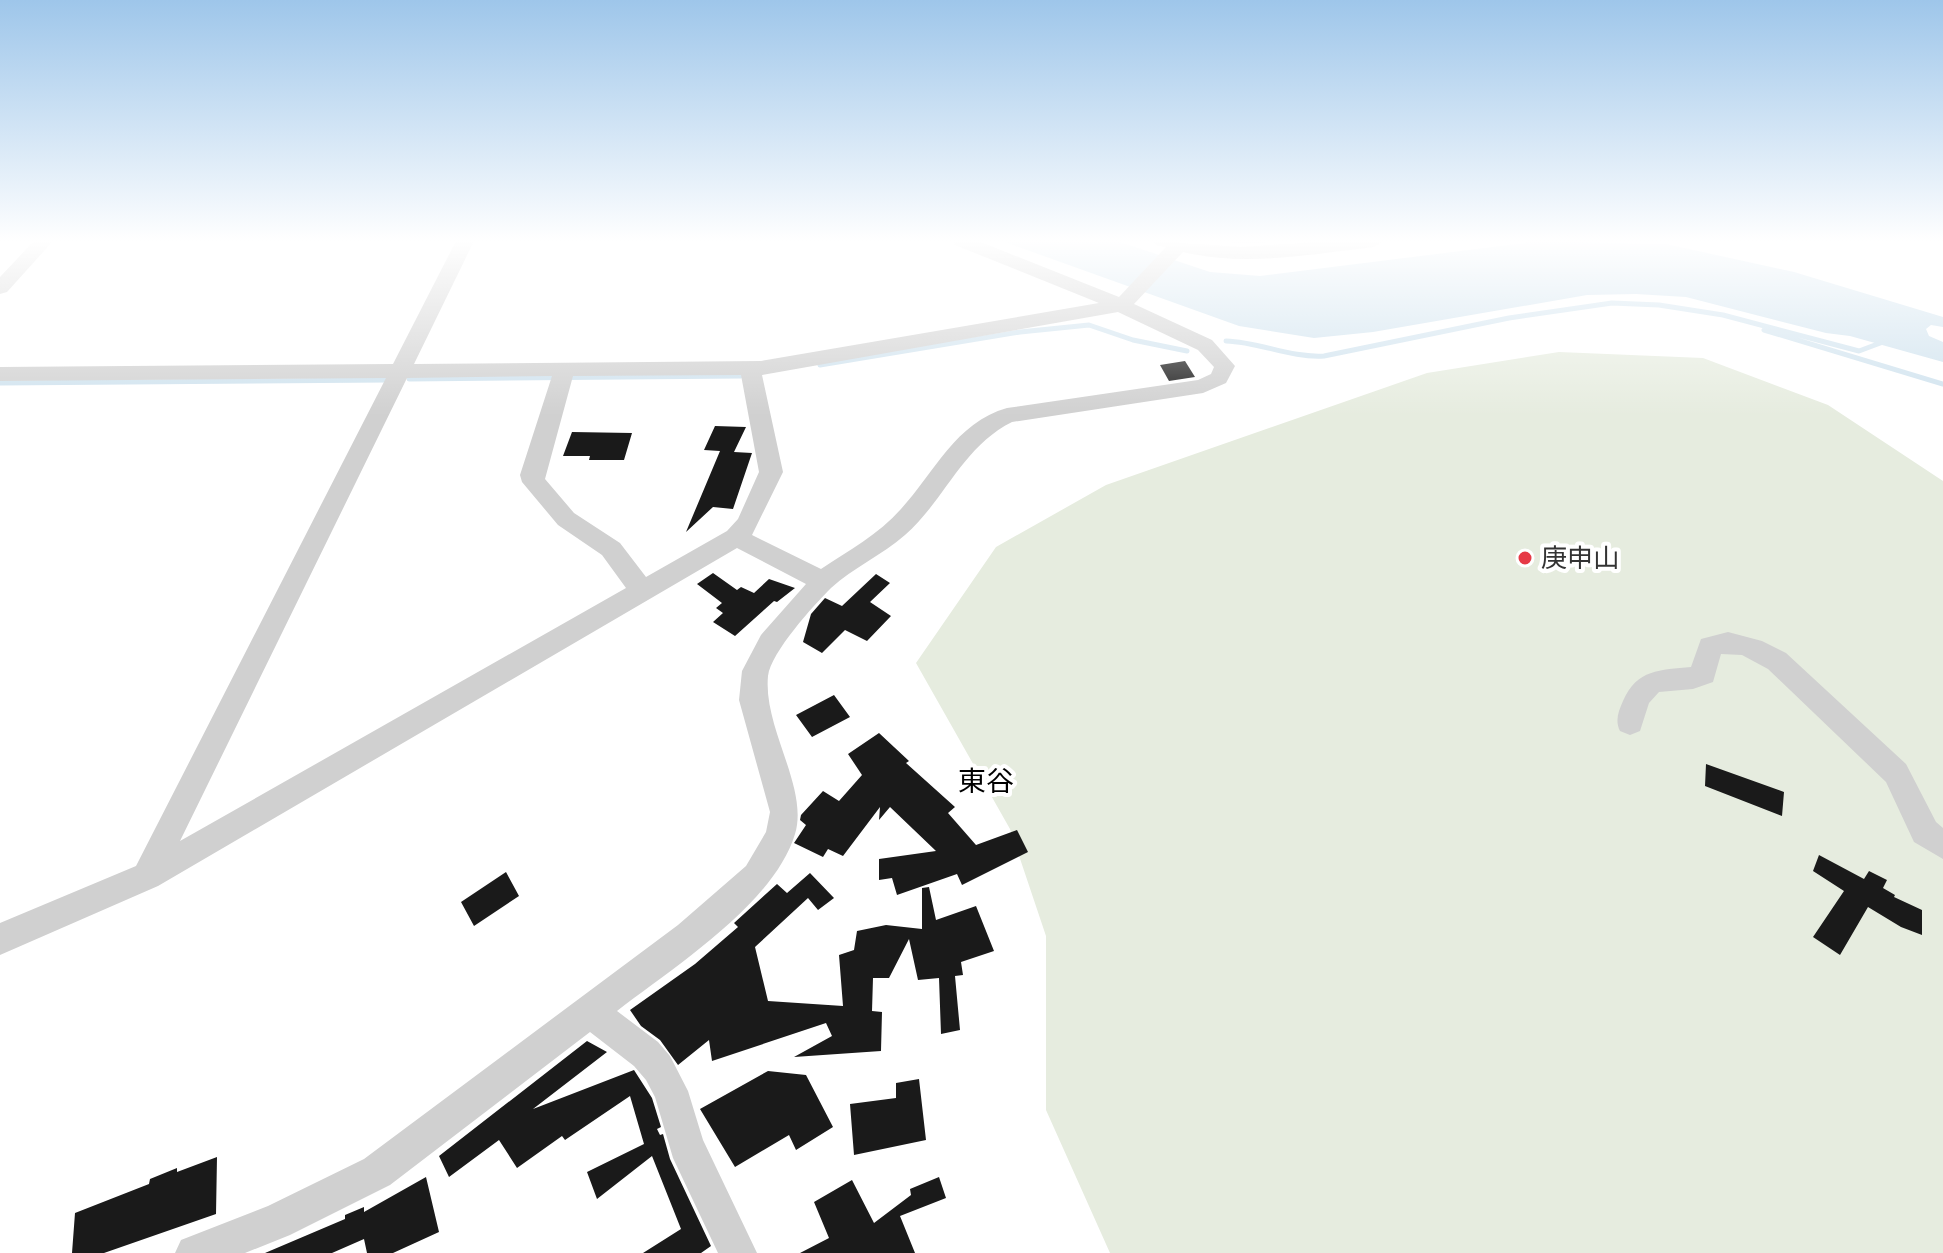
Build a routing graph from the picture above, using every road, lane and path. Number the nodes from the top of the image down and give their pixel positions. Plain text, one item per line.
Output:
1 (435, 299) edge
2 (1117, 299) edge
3 (1126, 299) edge
4 (1124, 302) junction
5 (750, 368) junction
6 (399, 371) junction
7 (0, 374) edge
8 (563, 375) junction
9 (736, 537) junction
10 (823, 581) junction
11 (642, 590) junction
12 (1630, 723) dead end
13 (1943, 845) edge
14 (147, 876) junction
15 (0, 939) edge
16 (590, 1011) junction
17 (194, 1253) edge
18 (738, 1253) edge

1 - 6 street
2 - 4 street
3 - 4 street
4 - 5 street
4 - 10 street
5 - 8 street
5 - 9 street
6 - 7 street
6 - 8 street
6 - 14 street
8 - 11 street
9 - 10 street
9 - 11 street
10 - 16 street
11 - 14 street
12 - 13 street
14 - 15 street
16 - 17 street
16 - 18 street

